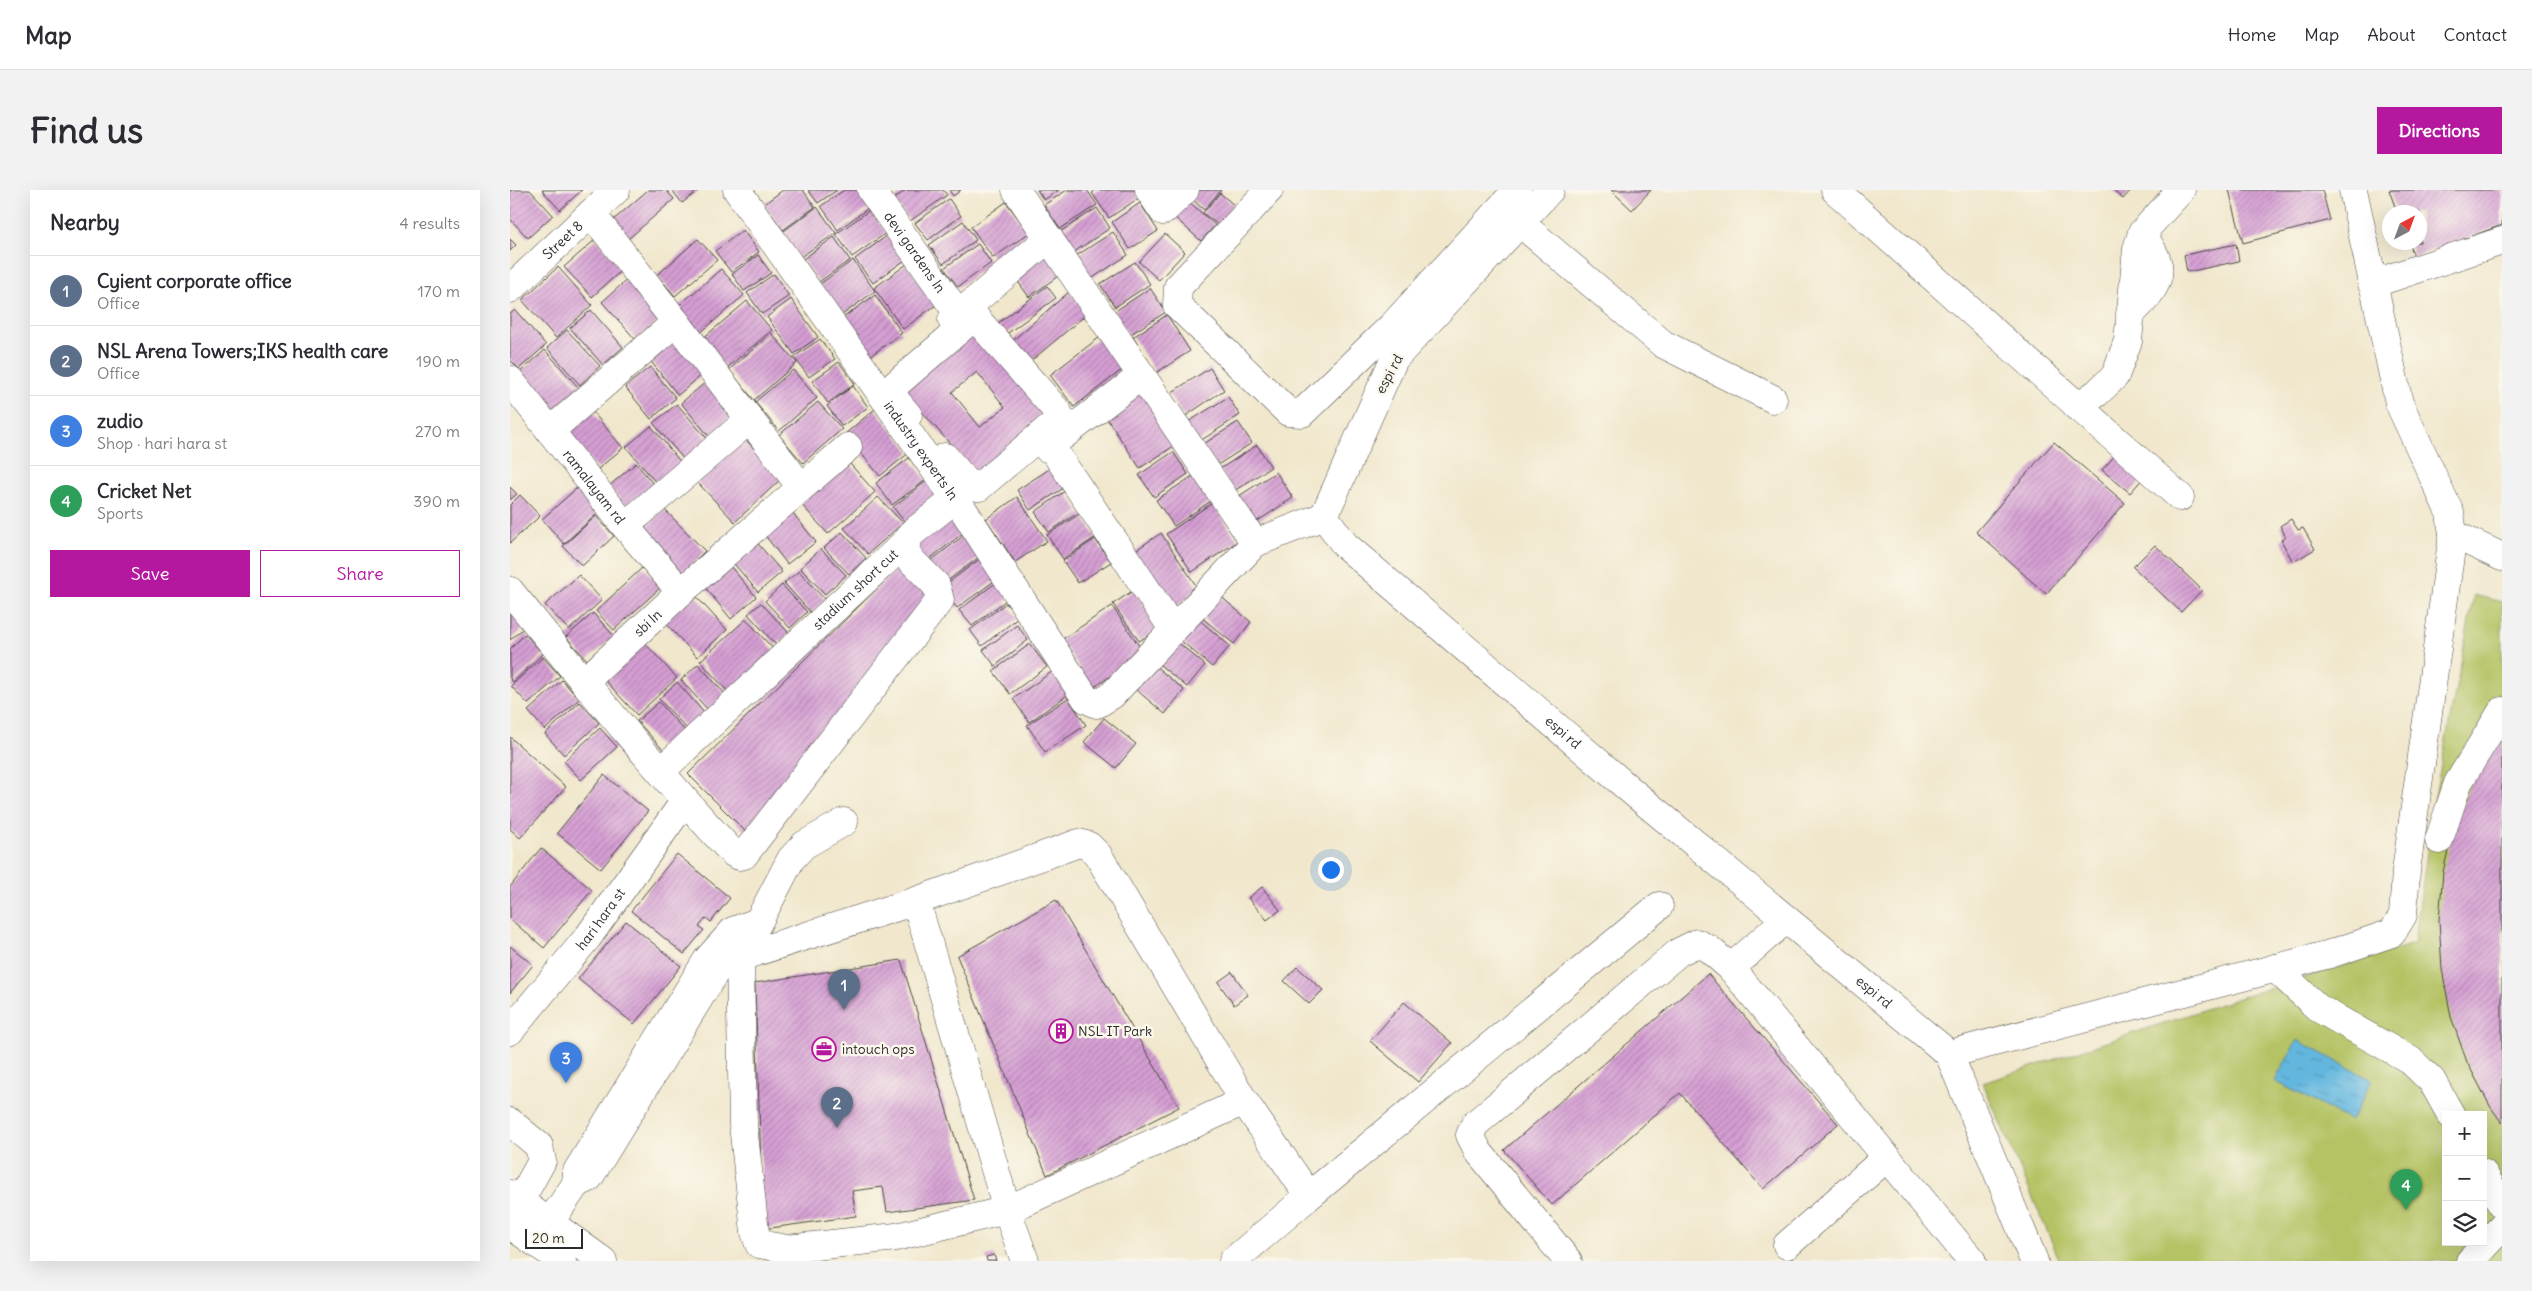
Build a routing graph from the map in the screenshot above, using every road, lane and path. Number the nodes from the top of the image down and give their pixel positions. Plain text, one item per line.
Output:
1 (616, 190) edge
2 (737, 190) edge
3 (871, 190) edge
4 (1016, 190) edge
5 (1150, 190) edge
6 (1185, 190) edge
7 (1269, 190) edge
8 (1517, 190) edge
9 (1550, 190) edge
10 (1835, 190) edge
11 (2181, 190) edge
12 (2353, 190) edge
13 (591, 214) junction
14 (1519, 222) junction
15 (1049, 238) junction
16 (2502, 241) edge
17 (1459, 268) junction
18 (2372, 284) junction
19 (510, 289) edge
20 (966, 313) junction
21 (676, 322) junction
22 (1401, 333) junction
23 (1141, 376) junction
24 (510, 380) edge
25 (875, 386) junction
26 (1773, 399) dead end
27 (2077, 407) junction
28 (750, 419) junction
29 (550, 431) junction
30 (1060, 431) junction
31 (848, 447) dead end
32 (800, 487) junction
33 (2180, 497) dead end
34 (959, 504) junction
35 (1324, 516) junction
36 (625, 526) junction
37 (2453, 534) junction
38 (906, 540) junction
39 (1256, 543) junction
40 (2502, 557) edge
41 (510, 591) edge
42 (681, 592) junction
43 (1173, 629) junction
44 (584, 682) junction
45 (2502, 711) edge
46 (661, 771) junction
47 (684, 802) junction
48 (844, 822) dead end
49 (2439, 840) dead end
50 (916, 901) junction
51 (1659, 906) dead end
52 (1786, 919) junction
53 (748, 941) junction
54 (1731, 968) junction
55 (2275, 968) junction
56 (510, 1031) edge
57 (1949, 1054) junction
58 (1244, 1101) junction
59 (2449, 1111) edge
60 (510, 1122) edge
61 (1887, 1158) junction
62 (2487, 1180) edge
63 (1309, 1196) junction
64 (2502, 1205) edge
65 (1007, 1210) junction
66 (513, 1215) edge
67 (550, 1222) junction
68 (2502, 1227) edge
69 (1787, 1245) dead end
70 (562, 1261) edge
71 (603, 1261) edge
72 (1025, 1261) edge
73 (1233, 1261) edge
74 (1568, 1261) edge
75 (1972, 1261) edge
76 (2034, 1261) edge
77 (2470, 1261) edge

1 - 13 main road, Street 8
2 - 25 main road, industry experts ln
3 - 20 main road, devi gardens ln
4 - 15 main road
5 - 6 main road
7 - 22 main road
8 - 17 main road
9 - 14 main road, espi rd
10 - 27 main road
11 - 27 main road
12 - 18 main road
13 - 19 main road, Street 8
13 - 21 main road
14 - 17 main road, espi rd
14 - 26 main road
15 - 20 main road
15 - 23 main road
16 - 18 main road
17 - 22 main road, espi rd
18 - 37 main road
20 - 25 main road
20 - 30 main road, devi gardens ln
20 - 30 main road
21 - 28 main road
21 - 29 main road
22 - 35 main road, espi rd
23 - 30 main road
23 - 39 main road
24 - 29 main road, ramalayam rd
25 - 34 main road, industry experts ln
27 - 33 main road
28 - 32 main road
28 - 36 main road
29 - 36 main road, ramalayam rd
30 - 34 main road
30 - 43 main road, devi gardens ln
31 - 32 main road, sbi ln
32 - 42 main road, sbi ln
34 - 38 main road
34 - 43 main road, industry experts ln
35 - 39 main road
35 - 52 main road, espi rd
36 - 42 main road, ramalayam rd
37 - 40 main road
37 - 55 main road
38 - 46 main road, stadium short cut
38 - 47 main road, stadium short cut
39 - 43 main road
41 - 44 main road
42 - 44 main road, sbi ln
44 - 46 main road
45 - 49 main road
46 - 47 main road
47 - 56 main road, hari hara st
48 - 53 main road
50 - 53 main road
50 - 58 main road
50 - 65 main road
51 - 63 main road
52 - 54 main road
52 - 57 main road, espi rd
53 - 65 main road
53 - 67 main road
54 - 61 main road
54 - 74 main road
55 - 57 main road
55 - 59 main road
57 - 76 main road, espi rd
58 - 63 main road
58 - 65 main road
60 - 66 main road
61 - 69 main road
61 - 75 main road
62 - 64 main road
63 - 73 main road
65 - 72 main road
66 - 67 main road
66 - 70 main road
67 - 71 main road
68 - 77 main road

